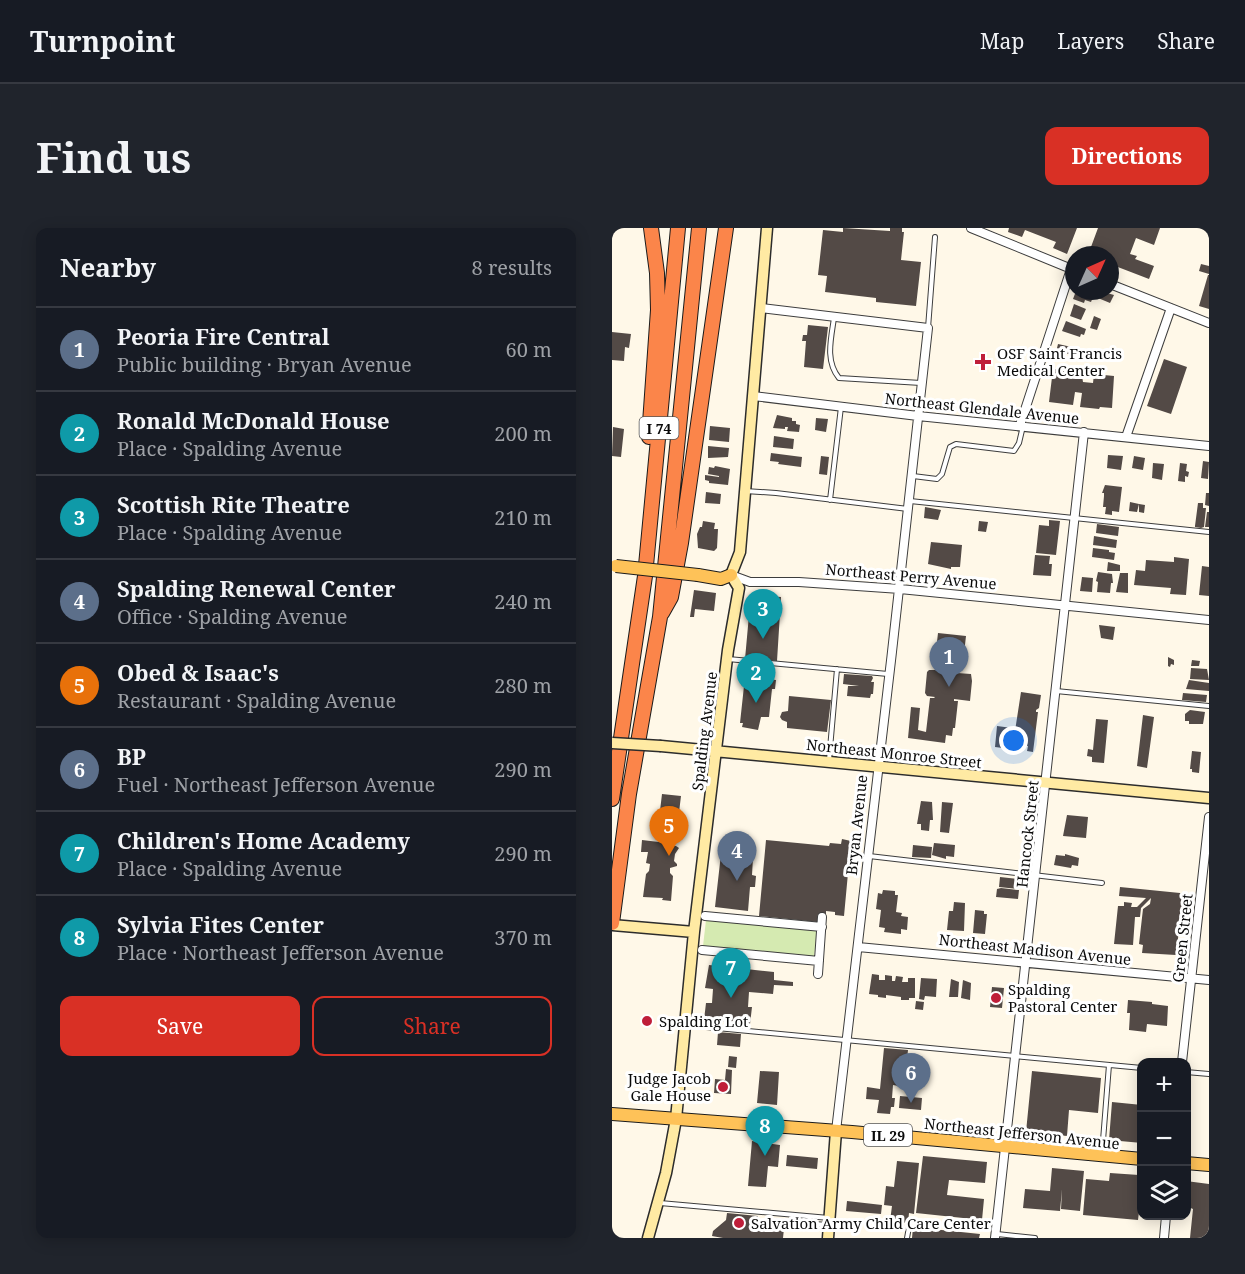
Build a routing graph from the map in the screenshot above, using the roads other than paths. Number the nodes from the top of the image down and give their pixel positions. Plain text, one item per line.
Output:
1 (651, 228) edge
2 (677, 228) edge
3 (699, 228) edge
4 (726, 228) edge
5 (767, 228) edge
6 (971, 228) edge
7 (935, 237) dead end
8 (1065, 267) edge
9 (1119, 288) edge
10 (1065, 294) edge
11 (761, 308) junction
12 (1170, 308) junction
13 (834, 317) junction
14 (1209, 323) edge
15 (928, 328) junction
16 (922, 384) junction
17 (753, 396) junction
18 (841, 406) junction
19 (918, 416) junction
20 (1021, 425) junction
21 (1084, 432) junction
22 (1126, 436) junction
23 (1209, 446) edge
24 (912, 476) junction
25 (744, 491) junction
26 (830, 500) junction
27 (909, 505) junction
28 (1075, 519) junction
29 (1209, 532) edge
30 (614, 566) edge
31 (731, 575) junction
32 (900, 589) junction
33 (1065, 606) junction
34 (660, 617) junction
35 (1209, 620) edge
36 (637, 627) junction
37 (728, 659) junction
38 (837, 669) junction
39 (889, 674) junction
40 (1056, 691) junction
41 (1209, 706) edge
42 (612, 742) edge
43 (717, 751) junction
44 (829, 761) junction
45 (878, 767) junction
46 (1046, 783) junction
47 (1209, 798) edge
48 (612, 799) edge
49 (1209, 817) edge
50 (868, 856) junction
51 (1036, 876) junction
52 (1205, 882) edge
53 (1102, 883) dead end
54 (705, 916) dead end
55 (822, 917) dead end
56 (612, 924) edge
57 (822, 927) junction
58 (694, 932) junction
59 (858, 947) junction
60 (702, 950) dead end
61 (819, 961) junction
62 (1026, 964) junction
63 (818, 974) dead end
64 (1191, 978) junction
65 (1209, 980) edge
66 (685, 1025) junction
67 (847, 1040) junction
68 (1017, 1056) junction
69 (1182, 1058) edge
70 (1109, 1065) junction
71 (1137, 1068) edge
72 (1191, 1072) edge
73 (1209, 1074) edge
74 (612, 1114) edge
75 (676, 1119) junction
76 (836, 1131) junction
77 (1005, 1145) junction
78 (1101, 1156) junction
79 (1137, 1159) edge
80 (1191, 1163) edge
81 (1209, 1165) edge
82 (658, 1203) junction
83 (1166, 1220) edge
84 (788, 1222) dead end
85 (829, 1222) junction
86 (909, 1227) dead end
87 (996, 1236) edge
88 (648, 1238) edge
89 (828, 1238) edge
90 (908, 1238) edge
91 (1035, 1238) edge
92 (1164, 1238) edge

1 - 36 highway
2 - 36 highway, I 74
3 - 34 highway, I 74
4 - 34 highway
5 - 11 street
6 - 8 street
7 - 15 lane
9 - 12 street
10 - 20 street
11 - 13 street
11 - 17 street
12 - 14 street
12 - 22 street
13 - 15 street
13 - 16 lane
15 - 16 street, Bryan Avenue
16 - 19 street, Bryan Avenue
17 - 18 street, Northeast Glendale Avenue
17 - 25 street
18 - 19 street, Northeast Glendale Avenue
18 - 26 lane
19 - 20 street, Northeast Glendale Avenue
19 - 24 street, Bryan Avenue
20 - 21 street, Northeast Glendale Avenue
20 - 24 lane
21 - 22 street, Northeast Glendale Avenue
21 - 28 street, Hancock Street
22 - 23 street, Northeast Glendale Avenue
24 - 27 street, Bryan Avenue
25 - 26 lane
25 - 31 street
26 - 27 lane
27 - 28 lane
27 - 32 street, Bryan Avenue
28 - 29 lane
28 - 33 street, Hancock Street
30 - 31 main road, Northeast Perry Avenue, bridge
31 - 32 street, Northeast Perry Avenue
31 - 37 street, Spalding Avenue
32 - 33 street, Northeast Perry Avenue
32 - 39 street, Bryan Avenue
33 - 35 street, Northeast Perry Avenue
33 - 40 street, Hancock Street
34 - 56 highway, I 74
36 - 48 highway, I 74
37 - 38 lane
37 - 43 street, Spalding Avenue
38 - 39 lane
38 - 44 lane
39 - 45 street, Bryan Avenue
40 - 41 lane
40 - 46 street, Hancock Street
42 - 43 street, Northeast Monroe Street, bridge
43 - 44 street, Northeast Monroe Street
43 - 58 street, Spalding Avenue
44 - 45 street, Northeast Monroe Street
45 - 46 street, Northeast Monroe Street
45 - 50 street, Bryan Avenue
46 - 47 street, Northeast Monroe Street
46 - 51 street, Hancock Street
49 - 52 street, Green Street
50 - 51 lane
50 - 59 street, Bryan Avenue
51 - 53 lane
51 - 62 street, Hancock Street
52 - 64 street, Green Street
54 - 57 street
55 - 57 street
56 - 58 street
57 - 61 street
58 - 66 street, Spalding Avenue
59 - 62 street, Northeast Madison Avenue
59 - 67 street, Bryan Avenue
60 - 61 street
61 - 63 street
62 - 64 street, Northeast Madison Avenue
62 - 68 street, Hancock Street
64 - 65 street, Northeast Madison Avenue
64 - 69 street, Green Street
66 - 67 lane
66 - 75 street, Spalding Avenue
67 - 68 lane
67 - 76 street, Bryan Avenue
68 - 70 lane
68 - 77 street, Hancock Street
70 - 71 lane
70 - 78 lane
72 - 73 lane
74 - 75 main road, Northeast Jefferson Avenue / IL 29
75 - 76 main road, Northeast Jefferson Avenue / IL 29
75 - 82 street, Spalding Avenue
76 - 77 main road, Northeast Jefferson Avenue / IL 29
76 - 85 street, Bryan Avenue
77 - 78 main road, Northeast Jefferson Avenue / IL 29
77 - 87 street, Hancock Street
78 - 79 main road, Northeast Jefferson Avenue / IL 29
80 - 81 main road
82 - 85 lane
82 - 88 street, Spalding Avenue
83 - 92 street
84 - 85 lane
85 - 89 street, Bryan Avenue
86 - 90 lane
87 - 91 lane

